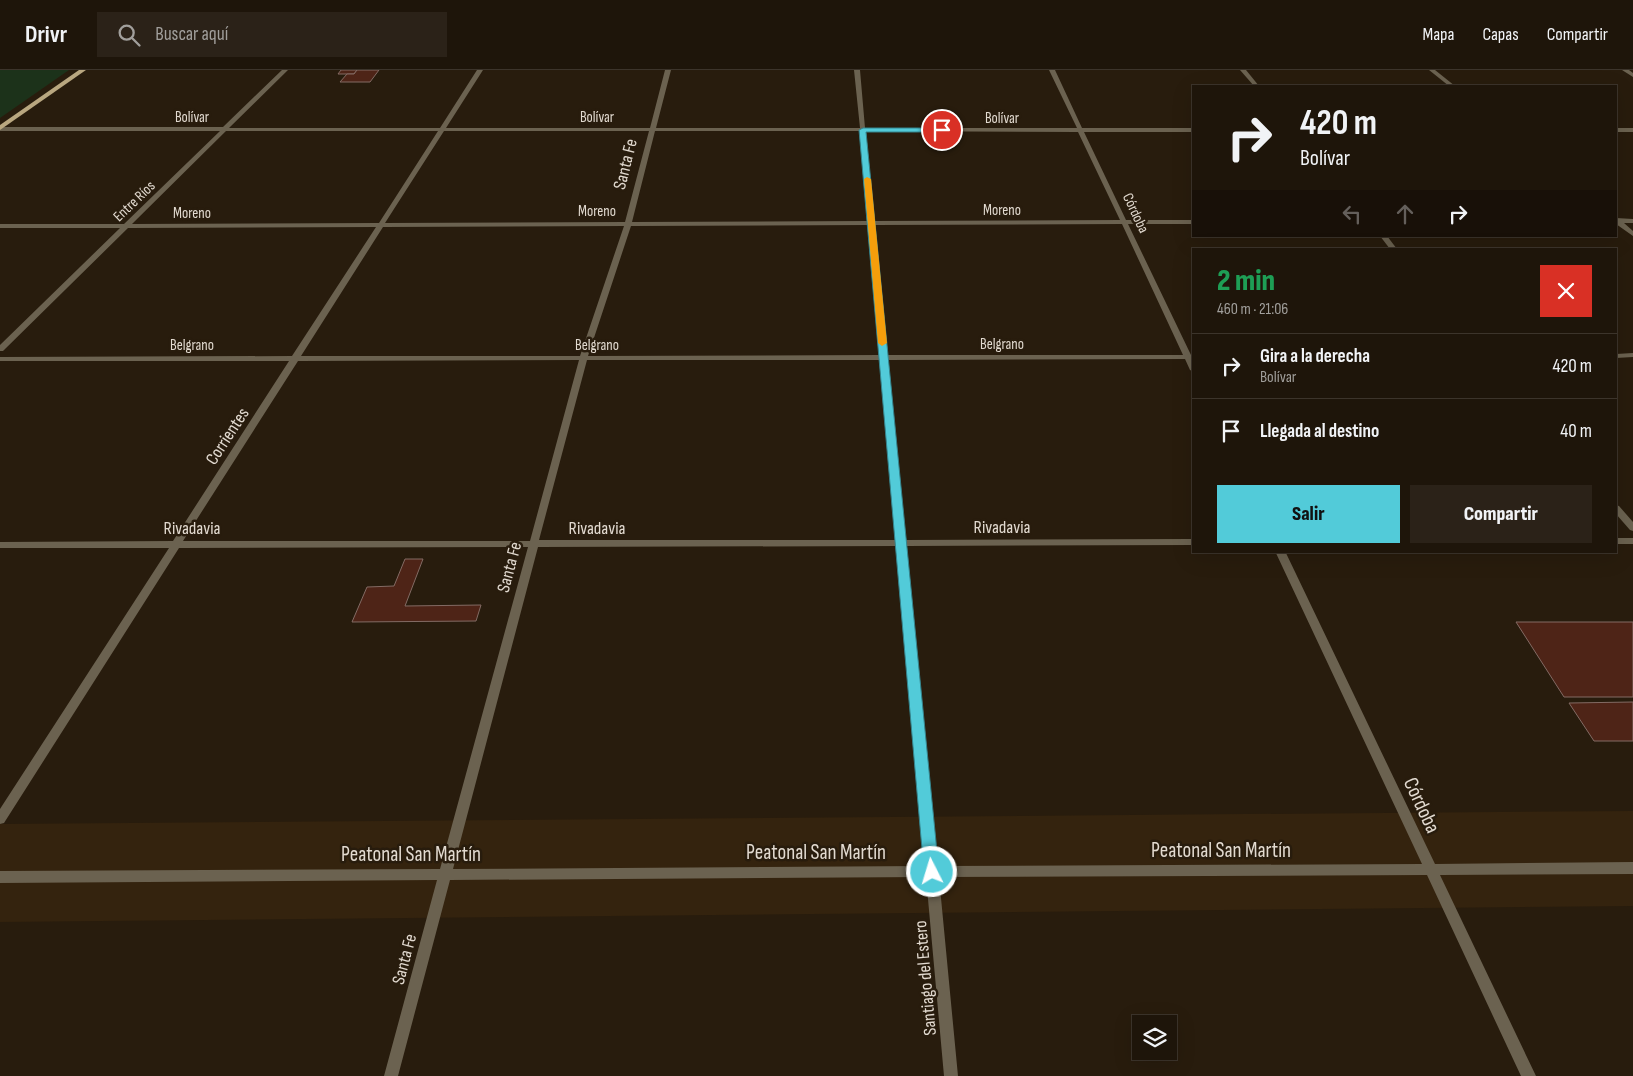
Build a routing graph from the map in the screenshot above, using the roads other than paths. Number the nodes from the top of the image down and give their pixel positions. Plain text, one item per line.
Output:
1 (83, 70) edge
2 (285, 70) edge
3 (480, 70) edge
4 (668, 70) edge
5 (857, 70) edge
6 (1052, 70) edge
7 (1243, 70) edge
8 (1432, 70) edge
9 (1625, 70) edge
10 (1633, 75) edge
11 (1256, 85) edge
12 (1451, 85) edge
13 (0, 129) edge
14 (224, 130) junction
15 (443, 130) junction
16 (652, 130) junction
17 (863, 130) junction
18 (1080, 130) junction
19 (1192, 130) edge
20 (1617, 130) edge
21 (1633, 130) edge
22 (1617, 221) edge
23 (1633, 221) edge
24 (1122, 222) junction
25 (1192, 222) edge
26 (1617, 222) edge
27 (871, 223) junction
28 (628, 224) junction
29 (126, 225) junction
30 (382, 225) junction
31 (0, 226) edge
32 (1633, 234) edge
33 (1384, 237) edge
34 (1393, 248) edge
35 (0, 349) edge
36 (1617, 356) edge
37 (1633, 356) edge
38 (1191, 357) edge
39 (884, 358) junction
40 (0, 359) edge
41 (296, 359) junction
42 (584, 359) junction
43 (1617, 509) edge
44 (1633, 528) edge
45 (1192, 542) edge
46 (1617, 542) edge
47 (1633, 542) edge
48 (901, 543) junction
49 (534, 544) junction
50 (0, 545) edge
51 (176, 545) junction
52 (1281, 553) edge
53 (0, 819) edge
54 (1633, 868) edge
55 (1431, 869) junction
56 (932, 872) junction
57 (445, 874) junction
58 (0, 877) edge
59 (391, 1076) edge
60 (951, 1076) edge
61 (1529, 1076) edge

1 - 13 main road
2 - 14 street, Entre Ríos
3 - 15 street, Corrientes
4 - 16 street, Santa Fe
5 - 17 street, Santiago del Estero
6 - 18 street, Córdoba
7 - 11 street
8 - 12 street
9 - 10 street
13 - 14 street, Bolívar
14 - 15 street, Bolívar
14 - 29 street, Entre Ríos
15 - 16 street, Bolívar
15 - 30 street, Corrientes
16 - 17 street, Bolívar
16 - 28 street, Santa Fe
17 - 18 street, Bolívar
17 - 27 street, Santiago del Estero
18 - 19 street, Bolívar
18 - 24 street, Córdoba
20 - 21 street
22 - 23 street
24 - 25 street, Moreno
24 - 27 street, Moreno
24 - 38 street, Córdoba
26 - 32 street
27 - 28 street, Moreno
27 - 39 street, Santiago del Estero
28 - 30 street, Moreno
28 - 42 street, Santa Fe
29 - 30 street, Moreno
29 - 31 street, Moreno
29 - 35 street, Entre Ríos
30 - 41 street, Corrientes
33 - 34 street
36 - 37 street
38 - 39 street, Belgrano
39 - 42 street, Belgrano
39 - 48 street, Santiago del Estero
40 - 41 street, Belgrano
41 - 42 street, Belgrano
41 - 51 street, Corrientes
42 - 49 street, Santa Fe
43 - 44 street
45 - 48 street, Rivadavia
46 - 47 street
48 - 49 street, Rivadavia
48 - 56 street, Santiago del Estero
49 - 51 street, Rivadavia
49 - 57 street, Santa Fe
50 - 51 street, Rivadavia
51 - 53 street, Corrientes
52 - 55 street, Córdoba
54 - 55 street, Peatonal San Martín
55 - 56 street, Peatonal San Martín
55 - 61 street, Córdoba
56 - 57 street, Peatonal San Martín
56 - 60 street, Santiago del Estero
57 - 58 street, Peatonal San Martín
57 - 59 street, Santa Fe

